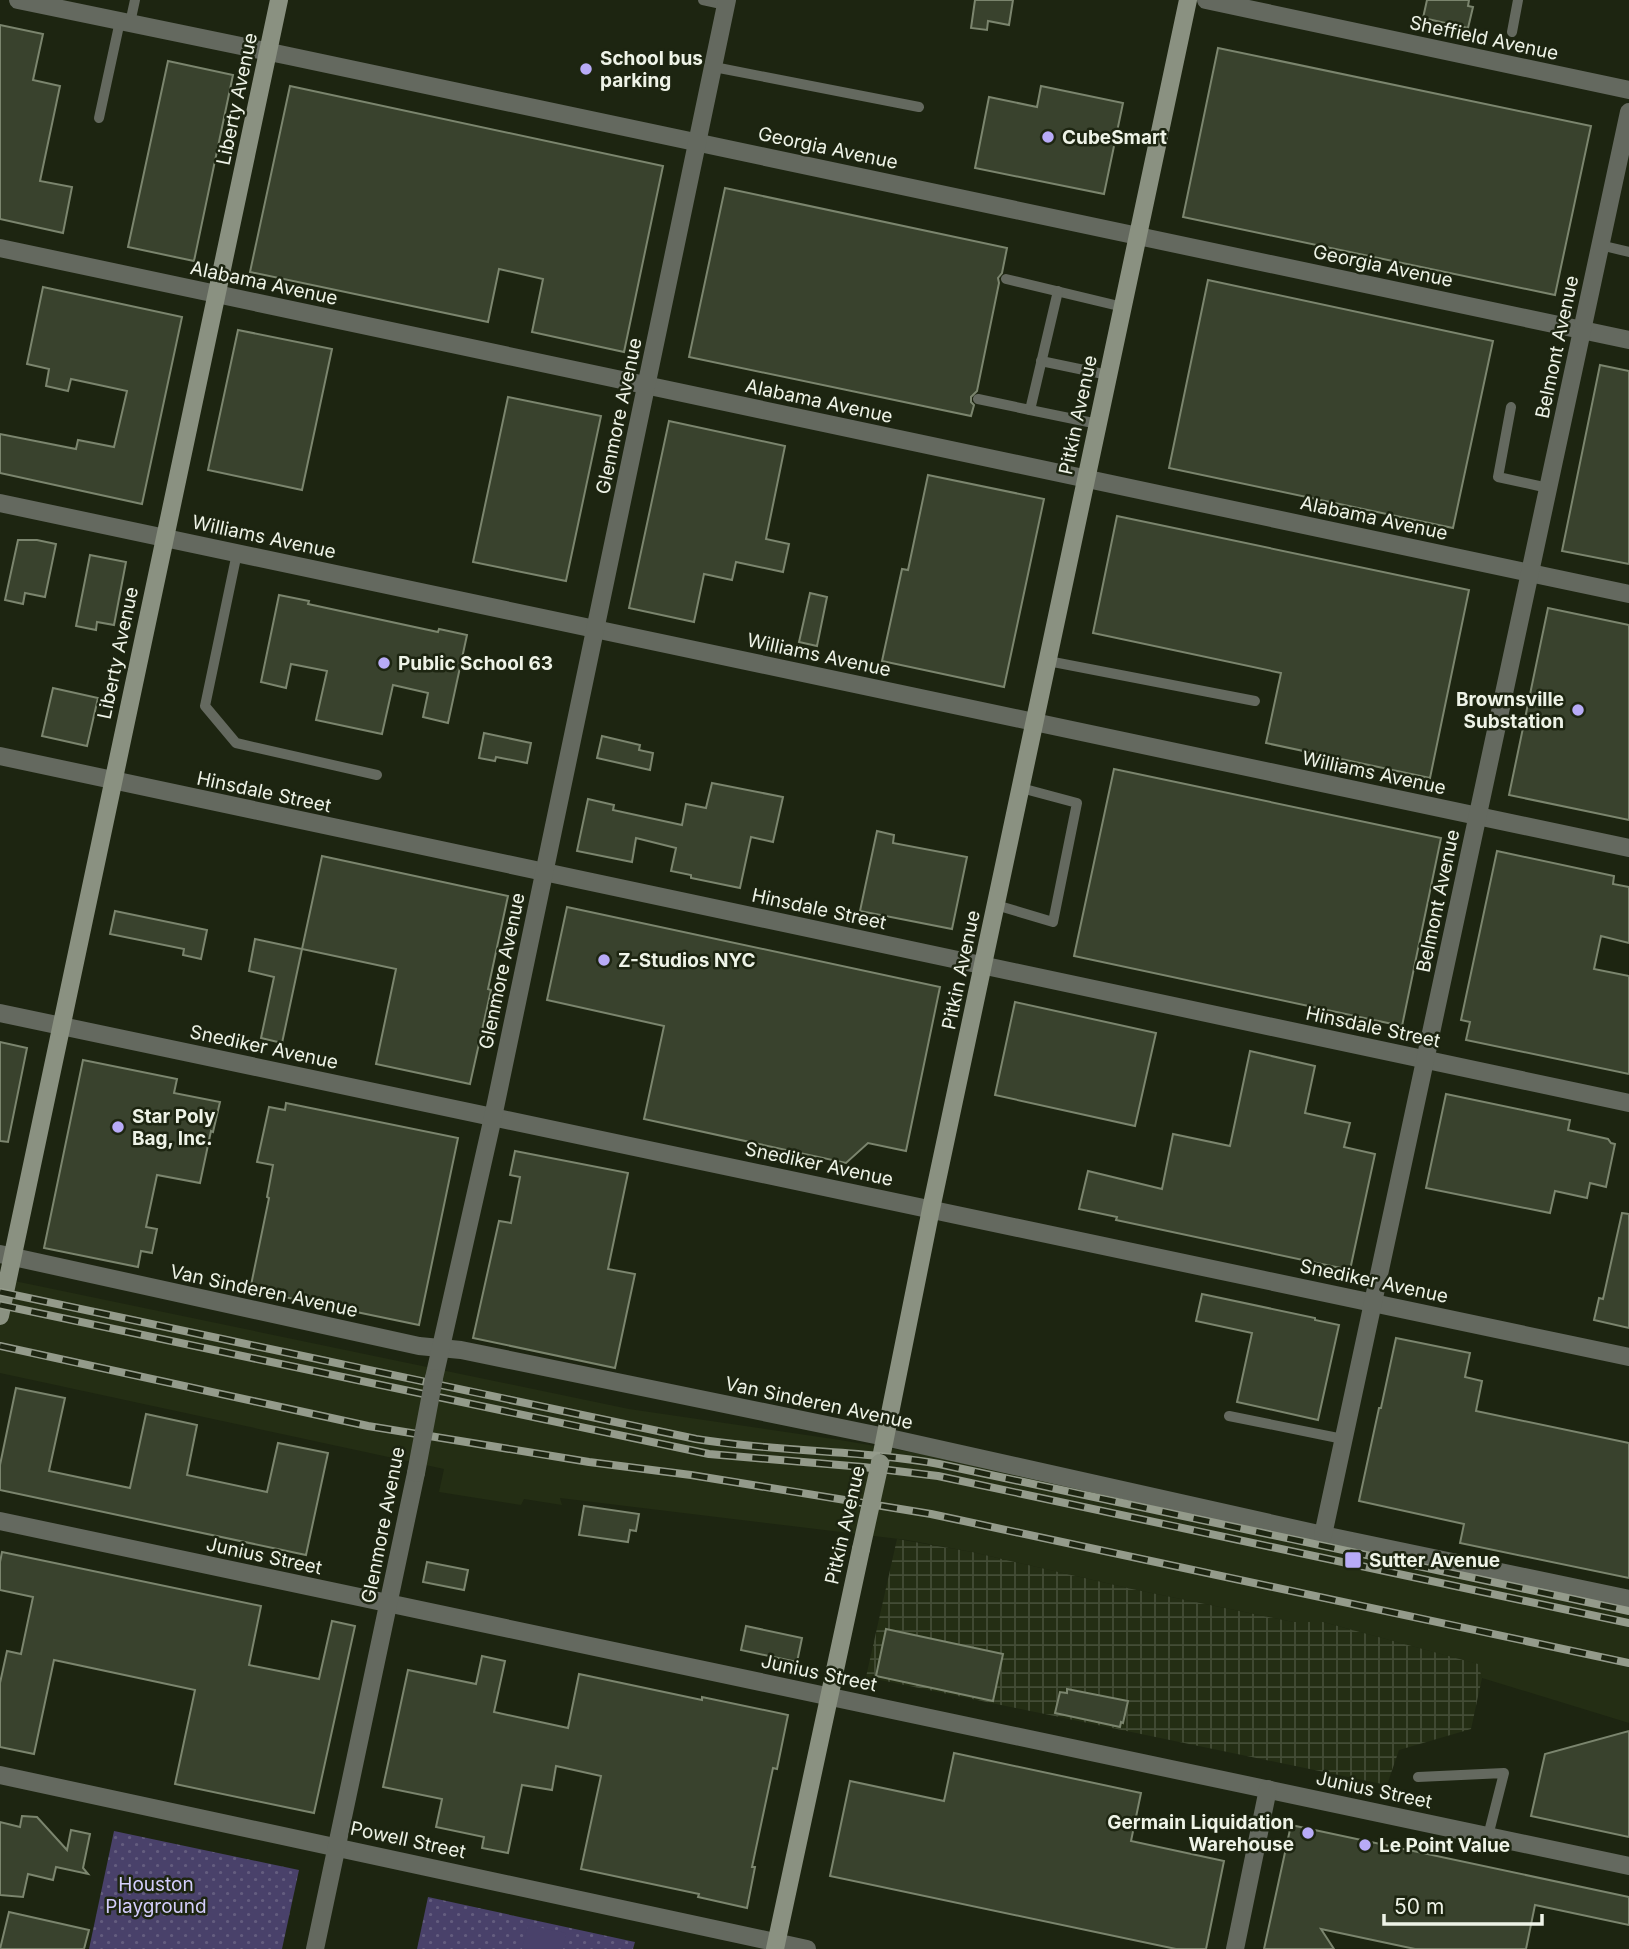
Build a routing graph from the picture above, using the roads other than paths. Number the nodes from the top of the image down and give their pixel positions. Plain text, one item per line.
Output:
1 (18, 0) edge
2 (135, 0) edge
3 (279, 0) edge
4 (703, 0) edge
5 (1188, 0) edge
6 (1206, 0) edge
7 (1518, 0) edge
8 (727, 3) edge
9 (125, 22) junction
10 (1511, 32) dead end
11 (268, 51) junction
12 (714, 67) junction
13 (1629, 90) edge
14 (919, 107) dead end
15 (1629, 111) edge
16 (99, 118) dead end
17 (698, 142) junction
18 (1138, 236) junction
19 (1600, 245) junction
20 (0, 248) edge
21 (1629, 252) edge
22 (1006, 279) dead end
23 (1058, 291) junction
24 (217, 295) junction
25 (1123, 307) junction
26 (1582, 330) junction
27 (1629, 340) edge
28 (1041, 361) junction
29 (1108, 375) junction
30 (647, 386) junction
31 (978, 399) dead end
32 (1511, 407) dead end
33 (1030, 410) junction
34 (1098, 424) junction
35 (1086, 478) junction
36 (1548, 488) junction
37 (0, 503) edge
38 (164, 538) junction
39 (237, 553) junction
40 (1530, 573) junction
41 (1629, 594) edge
42 (595, 629) junction
43 (1048, 661) junction
44 (1255, 701) dead end
45 (1035, 722) junction
46 (0, 757) edge
47 (377, 775) dead end
48 (113, 781) junction
49 (1021, 788) junction
50 (1478, 816) junction
51 (1629, 848) edge
52 (544, 872) junction
53 (996, 905) junction
54 (983, 966) junction
55 (0, 1013) edge
56 (61, 1027) junction
57 (1425, 1059) junction
58 (1629, 1103) edge
59 (493, 1116) junction
60 (931, 1209) junction
61 (6, 1256) edge
62 (1373, 1303) junction
63 (0, 1315) edge
64 (442, 1349) junction
65 (1629, 1357) edge
66 (1230, 1416) dead end
67 (885, 1437) junction
68 (1343, 1439) junction
69 (0, 1521) edge
70 (1323, 1535) junction
71 (1629, 1599) edge
72 (389, 1604) junction
73 (829, 1696) junction
74 (0, 1775) edge
75 (1418, 1777) dead end
76 (1268, 1789) junction
77 (1489, 1836) junction
78 (337, 1846) junction
79 (1629, 1866) edge
80 (776, 1946) edge
81 (315, 1949) edge
82 (807, 1949) edge
83 (1235, 1949) edge

1 - 9 street, Georgia Avenue
2 - 9 lane
3 - 11 street, Liberty Avenue
4 - 8 lane
5 - 18 street, Pitkin Avenue
6 - 13 street, Sheffield Avenue
7 - 10 lane
8 - 12 street, Glenmore Avenue
9 - 11 street, Georgia Avenue
9 - 16 lane
11 - 17 street, Georgia Avenue
11 - 24 street, Liberty Avenue
12 - 14 lane
12 - 17 street, Glenmore Avenue
15 - 19 street, Belmont Avenue
17 - 18 street, Georgia Avenue
17 - 30 street, Glenmore Avenue
18 - 25 street, Pitkin Avenue
18 - 26 street, Georgia Avenue
19 - 21 lane
19 - 26 street, Belmont Avenue
20 - 24 street, Alabama Avenue
22 - 23 lane
23 - 25 lane
23 - 28 lane
24 - 30 street, Alabama Avenue
24 - 38 street, Liberty Avenue
25 - 29 street, Pitkin Avenue
26 - 27 street, Georgia Avenue
26 - 36 street, Belmont Avenue
28 - 29 lane
28 - 33 lane
29 - 34 street, Pitkin Avenue
30 - 35 street, Alabama Avenue
30 - 42 street, Glenmore Avenue
31 - 33 lane
32 - 36 lane
33 - 34 lane
34 - 35 street, Pitkin Avenue
35 - 40 street, Alabama Avenue
35 - 43 street, Pitkin Avenue
36 - 40 street, Belmont Avenue
37 - 38 street, Williams Avenue
38 - 39 street, Williams Avenue
38 - 48 street, Liberty Avenue
39 - 42 street, Williams Avenue
39 - 47 lane
40 - 41 street, Alabama Avenue
40 - 50 street, Belmont Avenue
42 - 45 street, Williams Avenue
42 - 52 street, Glenmore Avenue
43 - 44 lane
43 - 45 street, Pitkin Avenue
45 - 49 street, Pitkin Avenue
45 - 50 street, Williams Avenue
46 - 48 street, Hinsdale Street
48 - 52 street, Hinsdale Street
48 - 56 street, Liberty Avenue
49 - 53 street, Pitkin Avenue
49 - 53 lane
50 - 51 street, Williams Avenue
50 - 57 street, Belmont Avenue
52 - 54 street, Hinsdale Street
52 - 59 street, Glenmore Avenue
53 - 54 street, Pitkin Avenue
54 - 57 street, Hinsdale Street
54 - 60 street, Pitkin Avenue
55 - 56 street, Snediker Avenue
56 - 59 street, Snediker Avenue
56 - 61 street, Liberty Avenue
57 - 58 street, Hinsdale Street
57 - 62 street, Belmont Avenue
59 - 60 street, Snediker Avenue
59 - 64 street, Glenmore Avenue
60 - 62 street, Snediker Avenue
60 - 67 street, Pitkin Avenue
61 - 63 street, Liberty Avenue
61 - 64 street, Van Sinderen Avenue
62 - 65 street, Snediker Avenue
62 - 68 street, Belmont Avenue
64 - 67 street, Van Sinderen Avenue
64 - 72 street, Glenmore Avenue, bridge
66 - 68 lane
67 - 70 street, Van Sinderen Avenue
67 - 73 street, Pitkin Avenue, bridge
68 - 70 street, Belmont Avenue
69 - 72 street, Junius Street
70 - 71 street, Van Sinderen Avenue
72 - 73 street, Junius Street
72 - 78 street, Glenmore Avenue
73 - 76 street, Junius Street
73 - 80 street, Pitkin Avenue
74 - 78 street, Powell Street
75 - 77 lane
76 - 77 street, Junius Street
76 - 83 street
77 - 79 street, Junius Street
78 - 80 street, Powell Street
78 - 81 street, Glenmore Avenue
80 - 82 street, Powell Street

